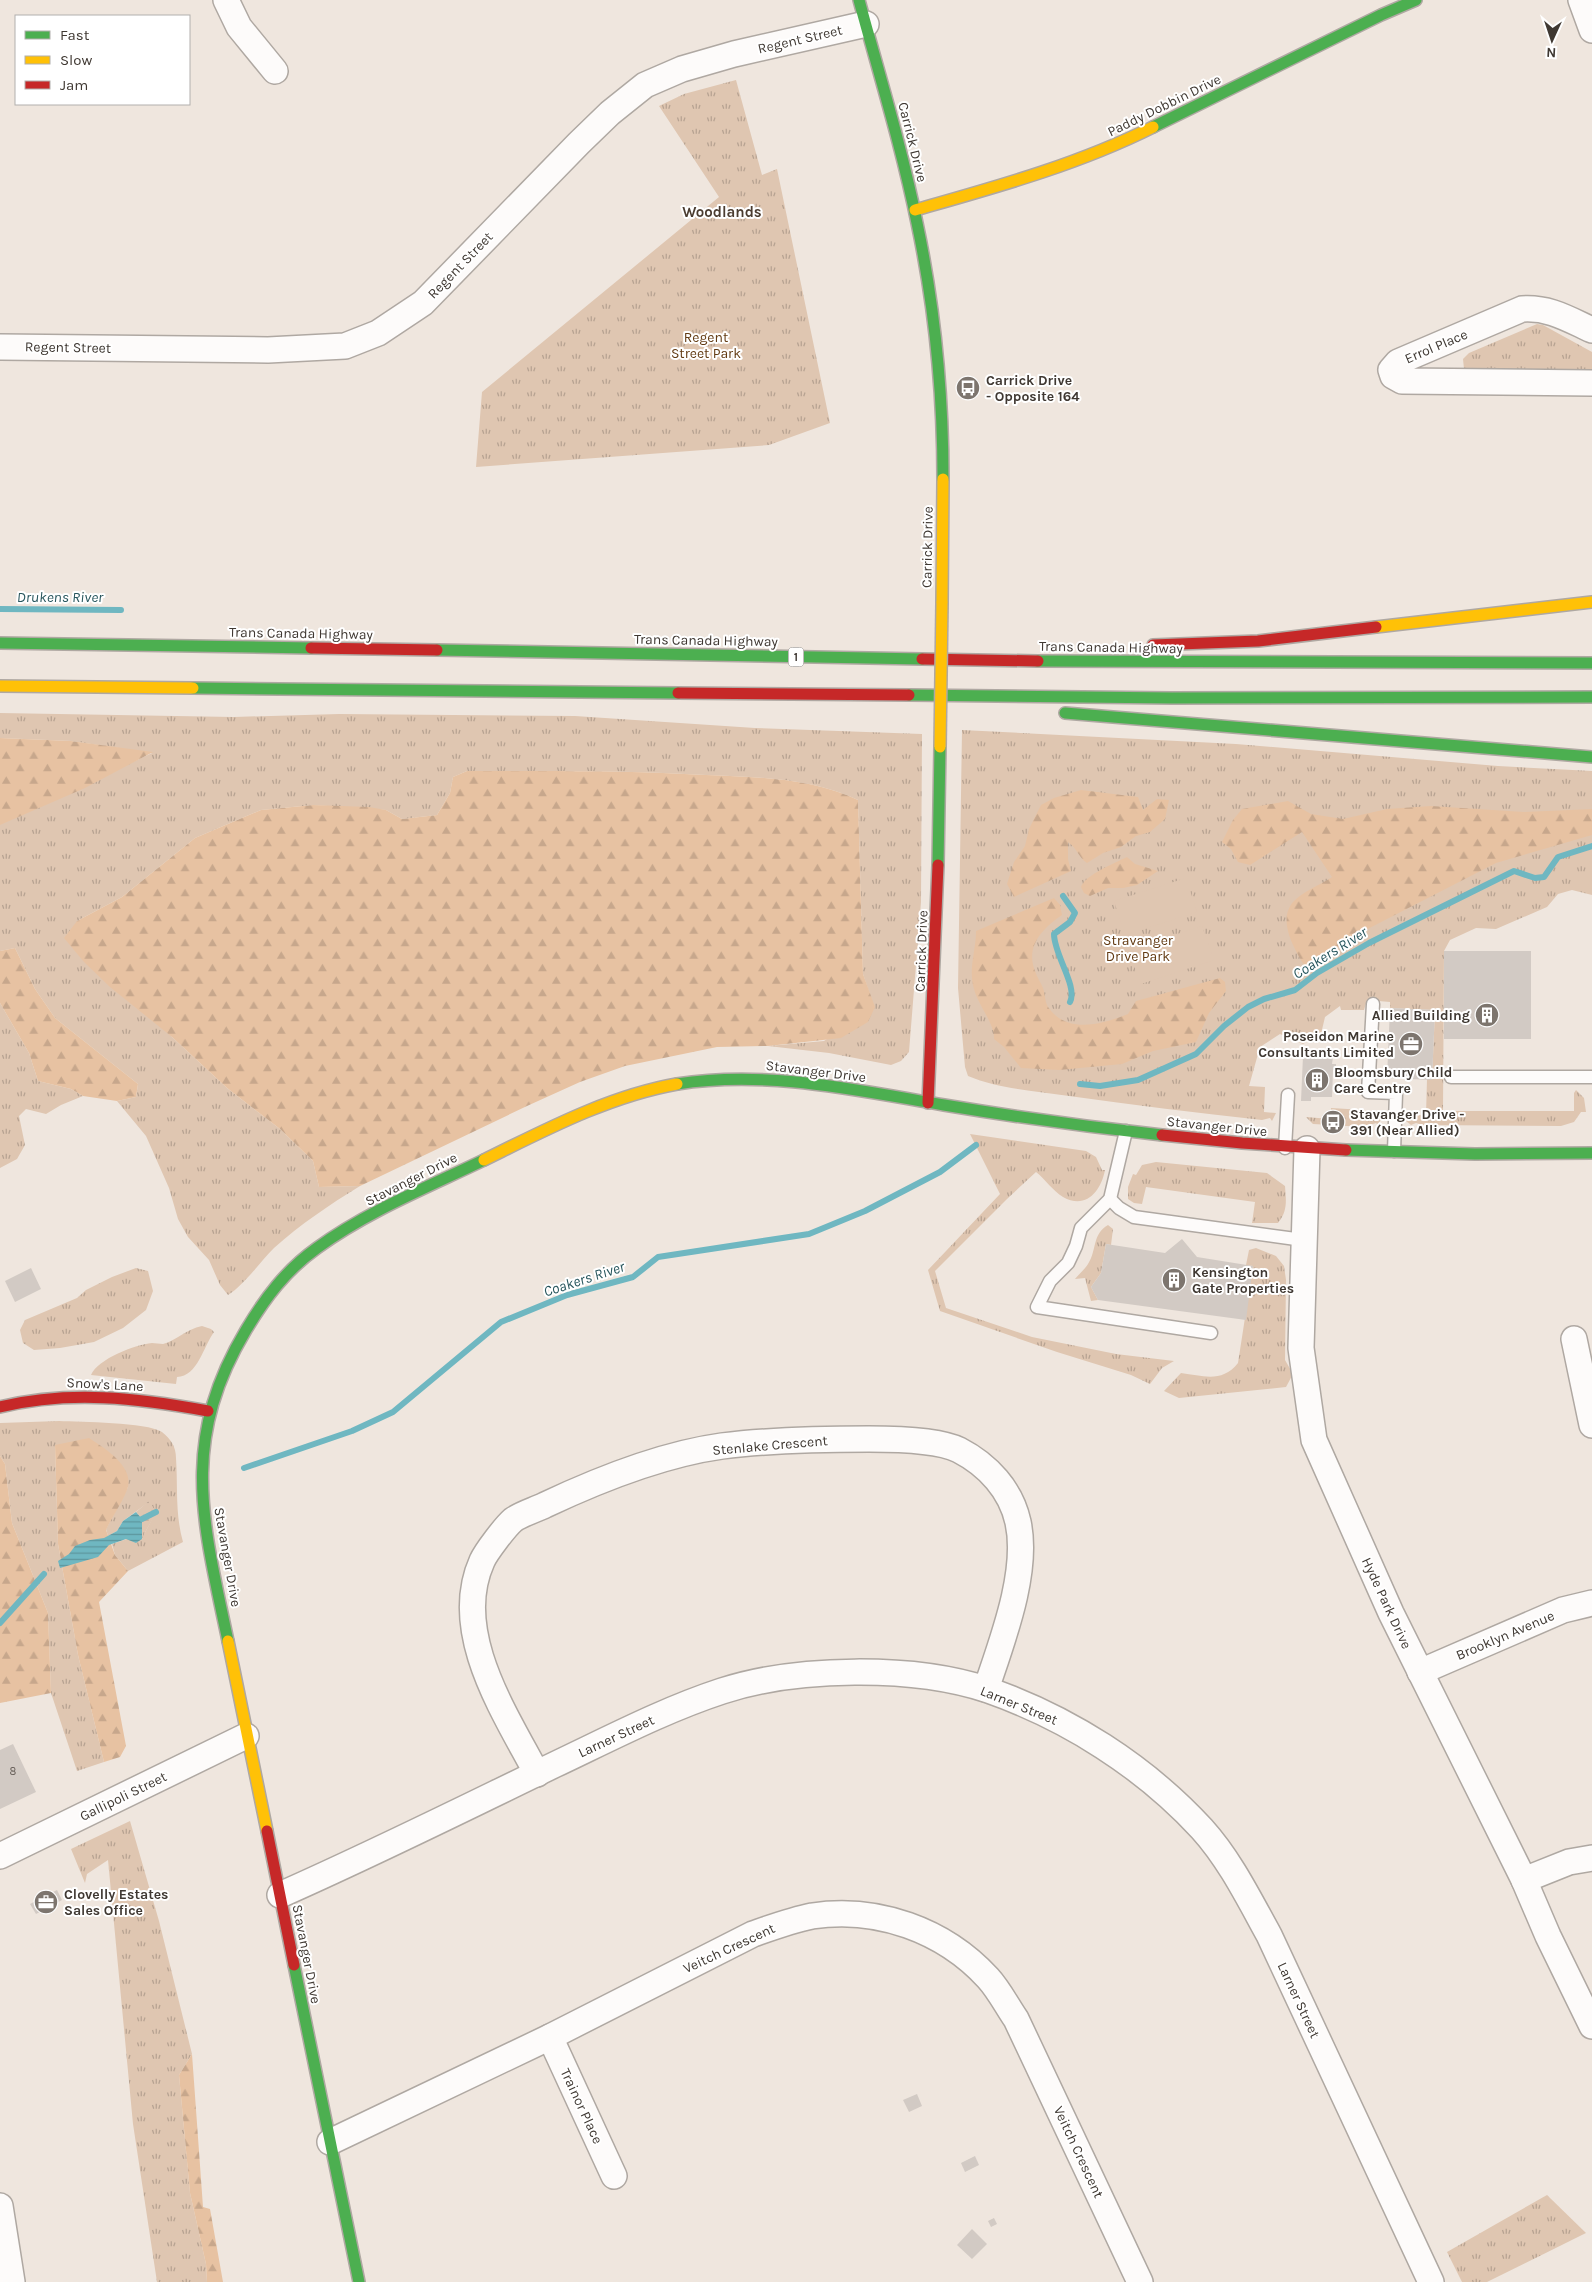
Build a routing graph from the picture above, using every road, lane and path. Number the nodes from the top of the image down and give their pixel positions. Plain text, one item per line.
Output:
1 (226, 0) edge
2 (859, 0) edge
3 (1416, 0) edge
4 (1581, 0) edge
5 (1377, 7) edge
6 (866, 24) junction
7 (1592, 30) edge
8 (275, 71) dead end
9 (915, 210) junction
10 (1592, 330) edge
11 (0, 347) edge
12 (1592, 383) edge
13 (1592, 602) edge
14 (0, 643) edge
15 (1140, 646) dead end
16 (1022, 649) dead end
17 (738, 656) junction
18 (1592, 663) edge
19 (0, 686) edge
20 (826, 694) junction
21 (1592, 697) edge
22 (994, 708) dead end
23 (1053, 712) dead end
24 (1592, 757) edge
25 (1373, 1004) dead end
26 (1451, 1077) dead end
27 (1592, 1077) edge
28 (1288, 1095) dead end
29 (928, 1102) junction
30 (1126, 1131) junction
31 (1296, 1148) junction
32 (1394, 1151) junction
33 (1592, 1153) edge
34 (1110, 1199) junction
35 (1303, 1240) junction
36 (1211, 1333) dead end
37 (1574, 1339) dead end
38 (0, 1407) edge
39 (208, 1411) junction
40 (1592, 1425) edge
41 (1592, 1603) edge
42 (1420, 1672) junction
43 (986, 1690) junction
44 (246, 1736) junction
45 (537, 1774) junction
46 (0, 1856) edge
47 (1592, 1858) edge
48 (1524, 1880) junction
49 (280, 1895) junction
50 (1592, 2026) edge
51 (550, 2037) junction
52 (330, 2142) junction
53 (614, 2176) dead end
54 (0, 2206) edge
55 (1423, 2279) edge
56 (12, 2282) edge
57 (358, 2282) edge
58 (1140, 2282) edge

1 - 8 street
2 - 6 main road, Carrick Drive
3 - 5 main road, Paddy Dobbin Drive
4 - 7 street
5 - 9 main road, Paddy Dobbin Drive
6 - 9 main road, Carrick Drive
6 - 11 street, Regent Street
9 - 29 main road, Carrick Drive, bridge
10 - 12 street, Errol Place
13 - 15 main road
14 - 17 main road, Trans Canada Highway / 1
16 - 17 main road
17 - 18 main road, Trans Canada Highway / 1
19 - 20 main road
20 - 21 main road
20 - 22 main road
23 - 24 main road
25 - 32 lane
26 - 27 lane
28 - 31 lane
29 - 30 main road, Stavanger Drive
29 - 39 main road, Stavanger Drive
30 - 31 main road, Stavanger Drive
30 - 34 lane
31 - 32 main road, Stavanger Drive
31 - 35 street, Hyde Park Drive
32 - 33 main road, Stavanger Drive
34 - 35 lane
34 - 36 lane
35 - 42 street, Hyde Park Drive
37 - 40 street
38 - 39 main road, Snow's Lane
39 - 44 main road, Stavanger Drive
41 - 42 street, Brooklyn Avenue
42 - 48 street, Hyde Park Drive
43 - 45 street, Larner Street
43 - 45 street, Stenlake Crescent
43 - 55 street, Larner Street
44 - 46 street, Gallipoli Street
44 - 49 main road, Stavanger Drive
45 - 49 street, Larner Street
47 - 48 street
48 - 50 street, Hyde Park Drive
49 - 52 main road, Stavanger Drive
51 - 52 street, Veitch Crescent
51 - 53 street, Trainor Place
51 - 58 street, Veitch Crescent
52 - 57 main road, Stavanger Drive
54 - 56 street

